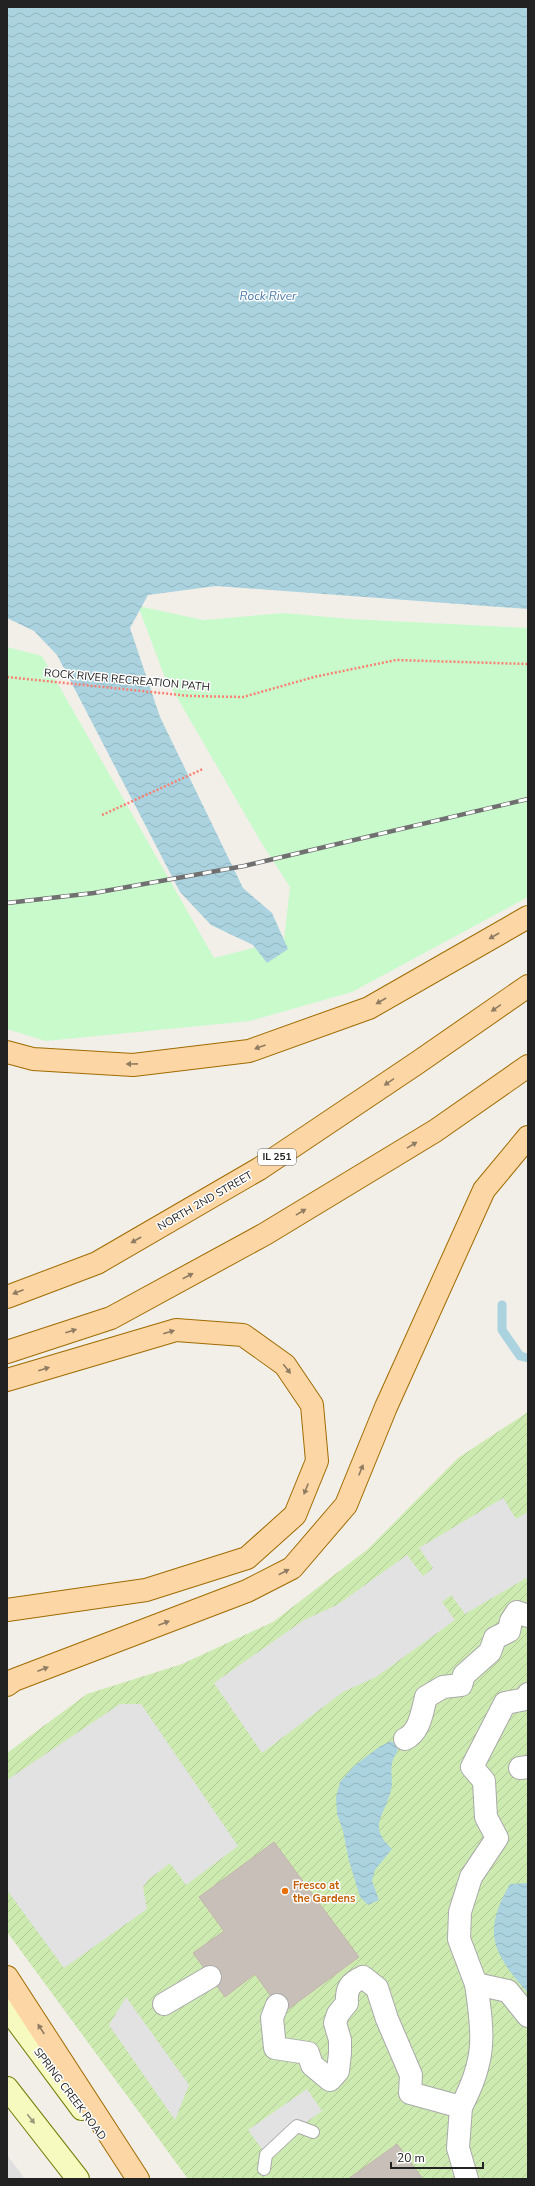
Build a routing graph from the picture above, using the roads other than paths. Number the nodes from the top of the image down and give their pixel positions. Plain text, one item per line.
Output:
1 (528, 917) edge
2 (528, 986) edge
3 (7, 1052) edge
4 (528, 1066) edge
5 (528, 1137) edge
6 (7, 1296) edge
7 (7, 1352) edge
8 (7, 1380) edge
9 (7, 1610) edge
10 (528, 1616) edge
11 (7, 1685) edge
12 (528, 1694) edge
13 (405, 1739) dead end
14 (7, 1977) edge
15 (210, 1977) dead end
16 (476, 1984) junction
17 (164, 2004) dead end
18 (277, 2004) dead end
19 (7, 2008) edge
20 (528, 2016) edge
21 (7, 2088) edge
22 (461, 2107) junction
23 (313, 2132) dead end
24 (264, 2169) dead end
25 (78, 2179) edge
26 (134, 2179) edge
27 (138, 2179) edge
28 (467, 2179) edge

1 -> 3 main road
2 -> 6 main road, NORTH 2ND STREET / IL 251
7 -> 4 main road
11 -> 5 main road
8 -> 9 main road
10 - 13 street
12 - 16 street
27 -> 14 main road
15 - 17 street
16 - 20 street
16 - 22 street
18 - 22 street
19 - 26 main road, SPRING CREEK ROAD
21 -> 25 main road
22 - 28 street
23 - 24 lane

